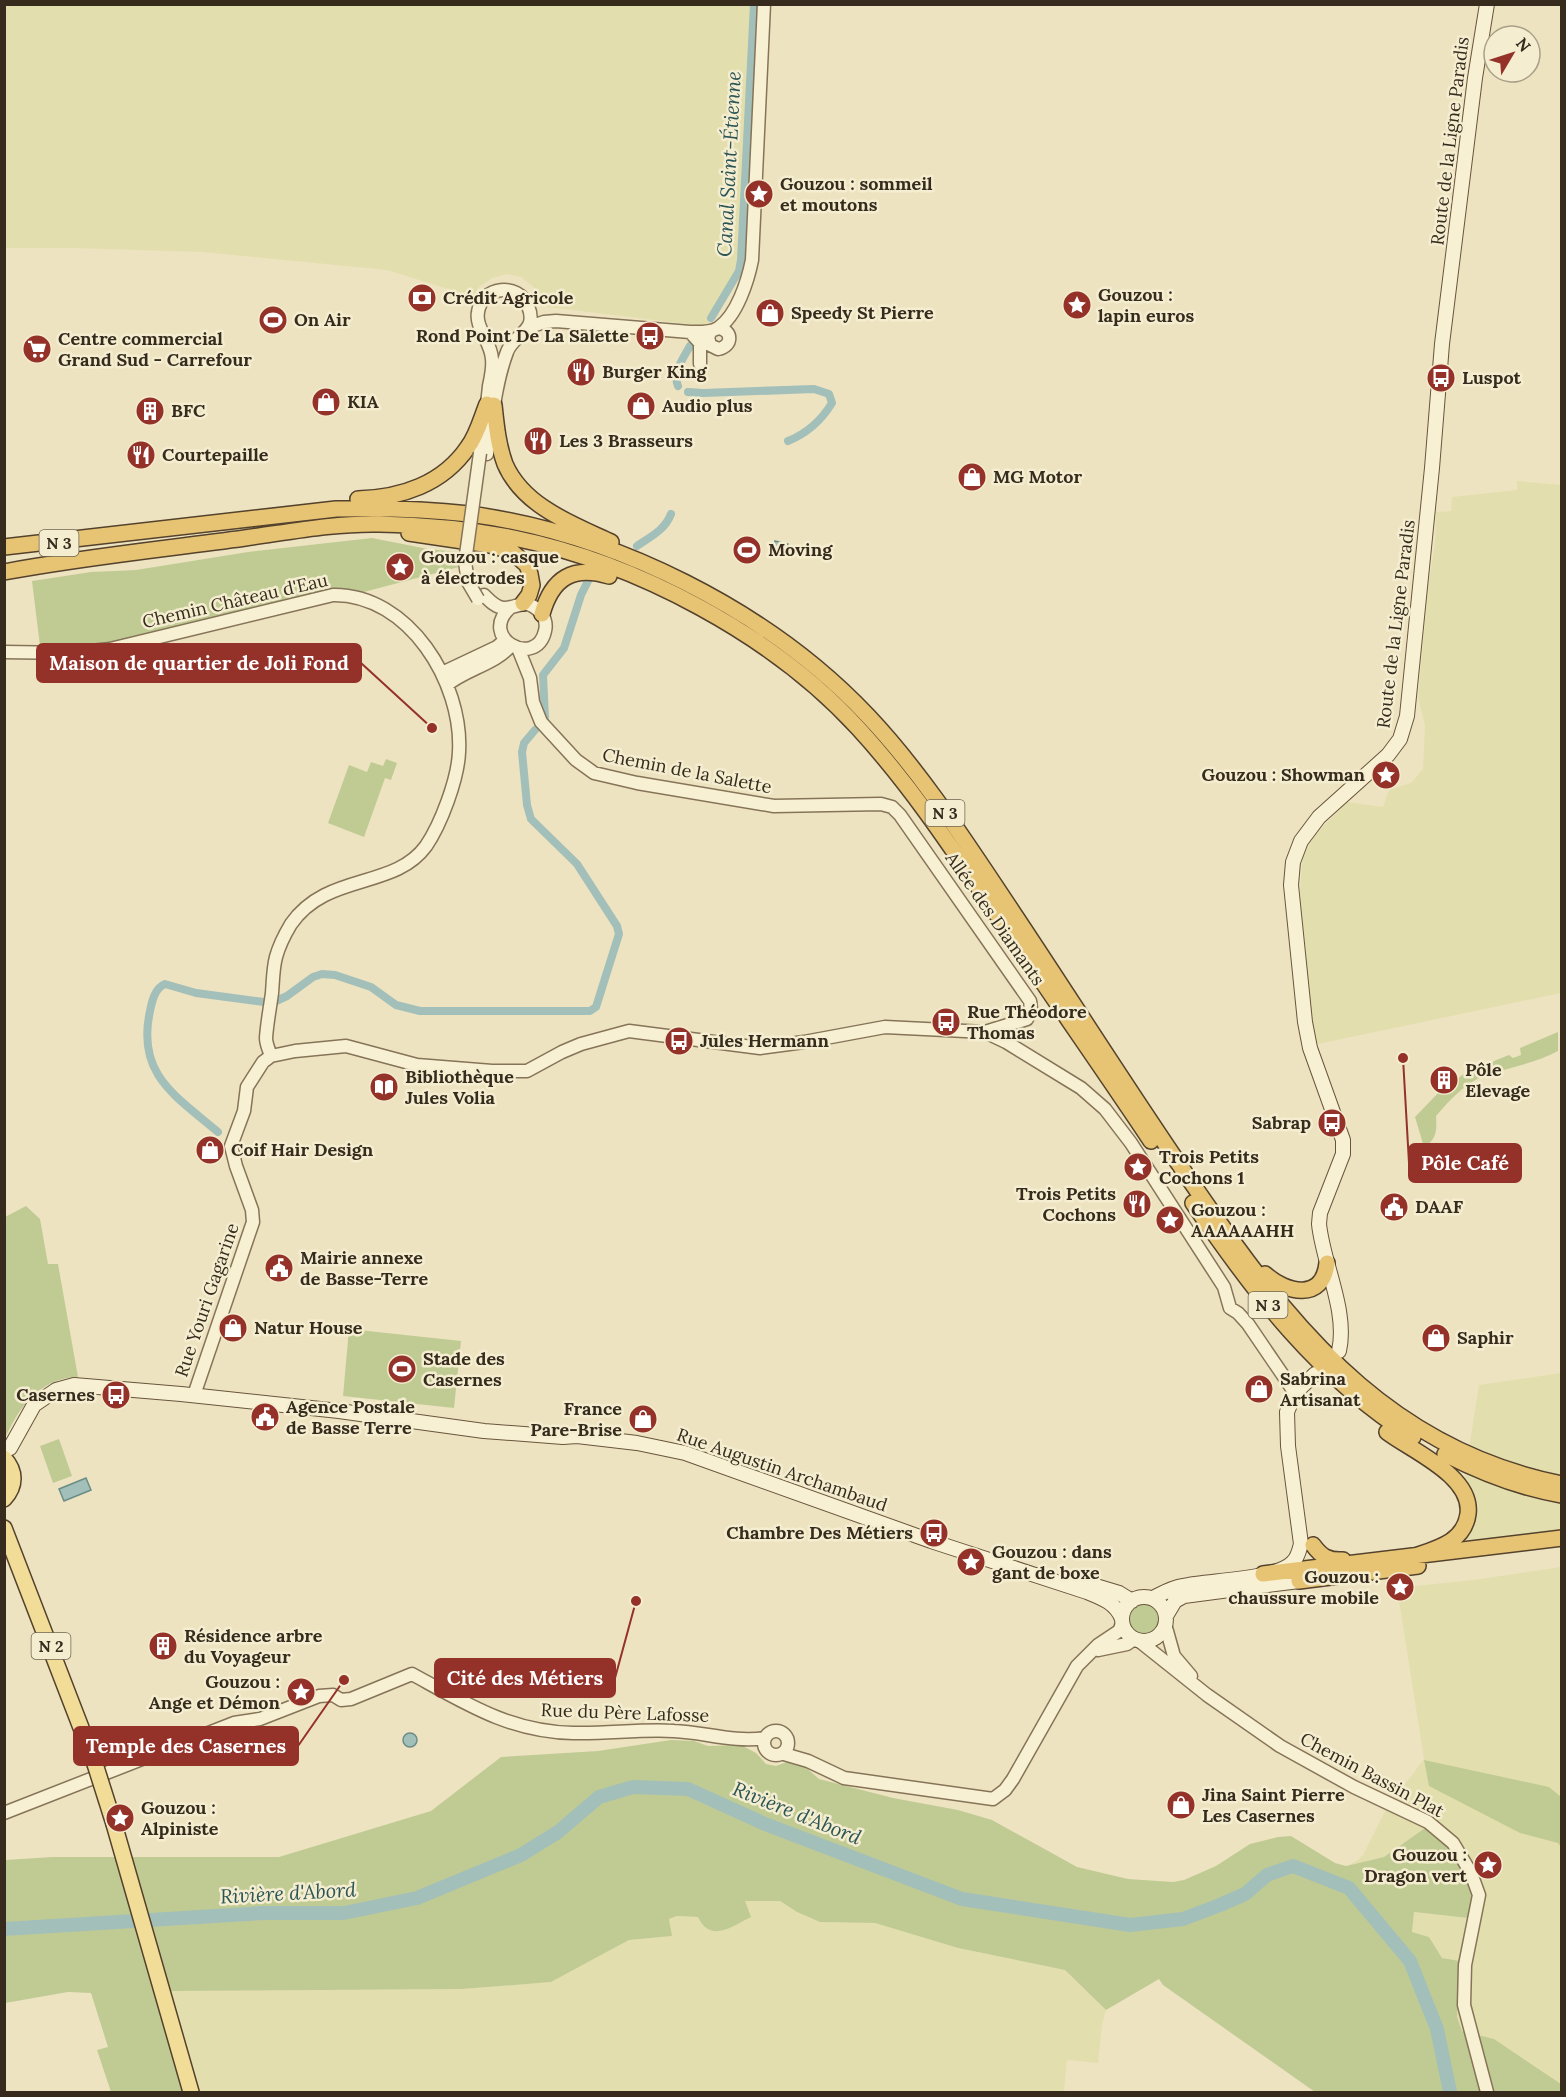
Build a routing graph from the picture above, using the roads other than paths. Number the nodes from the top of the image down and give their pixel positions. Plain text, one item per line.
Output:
1 (764, 4) edge
2 (1487, 4) edge
3 (529, 307) junction
4 (556, 321) junction
5 (527, 328) junction
6 (690, 332) junction
7 (485, 335) junction
8 (514, 341) junction
9 (700, 364) dead end
10 (490, 404) junction
11 (244, 519) junction
12 (337, 525) junction
13 (4, 549) edge
14 (4, 571) edge
15 (687, 583) junction
16 (481, 597) junction
17 (517, 605) junction
18 (542, 614) junction
19 (500, 626) junction
20 (511, 644) junction
21 (537, 644) junction
22 (4, 652) edge
23 (781, 660) junction
24 (530, 678) junction
25 (444, 679) junction
26 (892, 807) joint
27 (985, 1032) junction
28 (271, 1056) junction
29 (1155, 1128) junction
30 (1326, 1199) junction
31 (1320, 1234) junction
32 (1327, 1263) junction
33 (1340, 1284) junction
34 (1308, 1350) junction
35 (1315, 1374) dead end
36 (1295, 1393) junction
37 (194, 1395) junction
38 (22, 1428) junction
39 (4, 1451) edge
40 (4, 1458) edge
41 (13, 1473) junction
42 (1562, 1484) edge
43 (7, 1496) edge
44 (1562, 1496) edge
45 (6, 1530) edge
46 (1562, 1538) edge
47 (1307, 1545) junction
48 (1562, 1546) edge
49 (971, 1553) junction
50 (1412, 1557) junction
51 (1370, 1560) junction
52 (1312, 1568) junction
53 (1263, 1574) junction
54 (1299, 1581) junction
55 (1153, 1598) junction
56 (1132, 1601) junction
57 (1166, 1620) junction
58 (1122, 1622) junction
59 (1136, 1640) junction
60 (1091, 1652) junction
61 (1207, 1695) junction
62 (765, 1743) junction
63 (786, 1749) junction
64 (4, 1813) edge
65 (191, 2092) edge
66 (1487, 2092) edge

1 - 6 street
2 - 30 main road, Route de la Ligne Paradis
3 - 4 street
3 - 5 street
3 - 7 street
4 - 5 street
4 - 6 street
5 - 8 street
6 - 9 street
7 - 8 street
7 - 10 street
8 - 10 street
10 - 11 highway
10 - 15 highway
10 - 16 street, bridge
11 - 13 highway, N 3
11 - 15 highway, N 3
12 - 14 highway, N 3
12 - 17 highway
12 - 23 highway, N 3
15 - 29 highway, N 3
16 - 17 street
16 - 19 street
17 - 18 street
17 - 19 street
18 - 21 street
18 - 23 highway
19 - 20 street
20 - 21 street
20 - 24 street, Chemin de la Salette
20 - 25 street
21 - 24 street, Chemin de la Salette
22 - 25 street, Chemin Château d'Eau
23 - 34 highway, N 3
24 - 26 street, Chemin de la Salette
25 - 28 street, Chemin Château d'Eau
26 - 27 street, Allée des Diamants
27 - 28 street
27 - 36 street
28 - 37 street, Rue Youri Gagarine
29 - 32 highway, N 3
29 - 42 highway, N 3
30 - 31 main road, Route de la Ligne Paradis
30 - 33 main road, Route de la Ligne Paradis
31 - 32 main road, Route de la Ligne Paradis
31 - 33 main road
32 - 33 main road, Route de la Ligne Paradis
34 - 44 highway, N 3
34 - 50 highway, N 3
35 - 36 main road
36 - 47 main road
37 - 38 main road, Rue Augustin Archambaud
37 - 49 main road, Rue Augustin Archambaud
38 - 39 main road, Rue Augustin Archambaud
38 - 41 main road, Rue Augustin Archambaud
40 - 41 main road
41 - 43 main road, N 2
43 - 45 main road, N 2
45 - 65 main road, N 2, bridge
46 - 50 highway
47 - 51 highway
47 - 52 main road
47 - 53 main road
48 - 54 highway
49 - 56 main road, Rue Augustin Archambaud
49 - 58 main road, Rue Augustin Archambaud
50 - 51 highway
51 - 52 highway
52 - 53 highway
52 - 54 main road
53 - 55 main road
54 - 57 main road
55 - 56 main road
55 - 57 main road
56 - 58 main road
57 - 59 main road
57 - 61 street, Chemin Bassin Plat
58 - 59 main road
58 - 60 street
59 - 60 street
59 - 61 street, Chemin Bassin Plat
60 - 63 street
61 - 66 street, Chemin Bassin Plat
62 - 63 street
62 - 63 street
62 - 64 street, Rue du Père Lafosse

